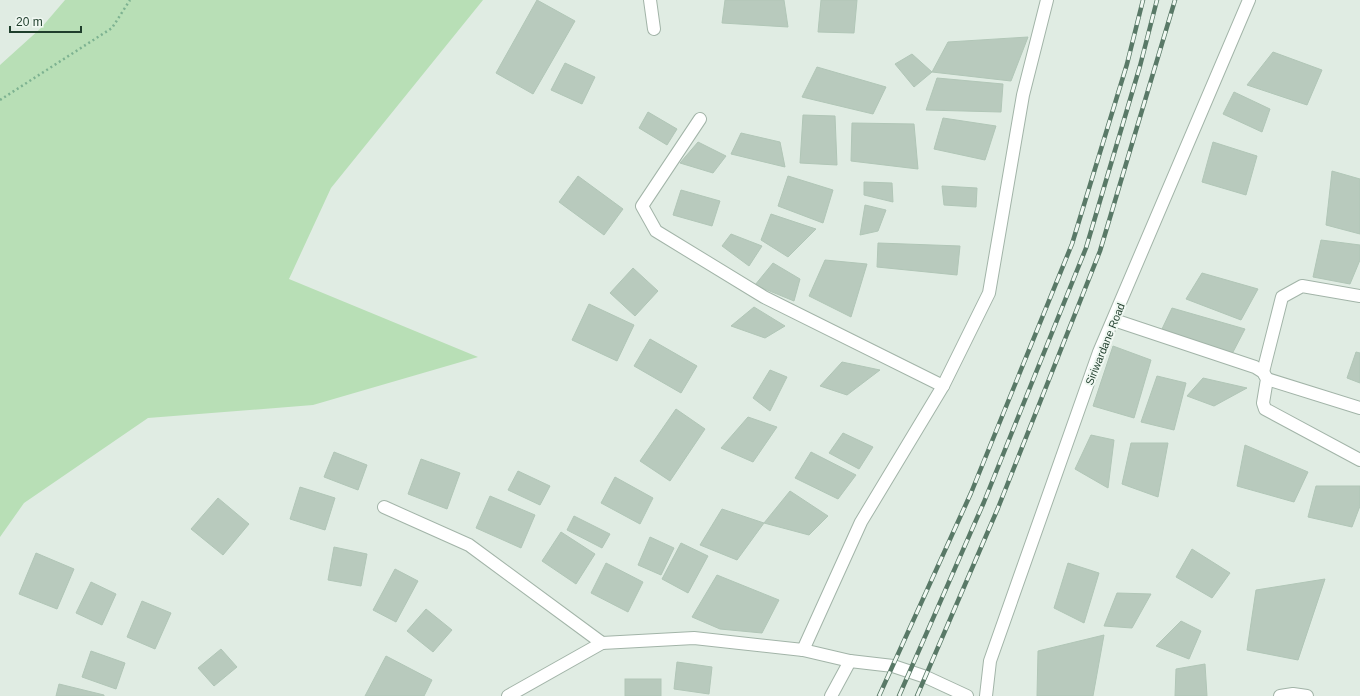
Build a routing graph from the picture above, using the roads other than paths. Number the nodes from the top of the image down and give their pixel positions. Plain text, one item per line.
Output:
1 (650, 0) edge
2 (1048, 0) edge
3 (1249, 0) edge
4 (654, 29) dead end
5 (700, 119) dead end
6 (1360, 296) edge
7 (1114, 320) junction
8 (1265, 376) junction
9 (942, 386) junction
10 (1360, 408) edge
11 (1360, 460) edge
12 (384, 506) dead end
13 (602, 642) junction
14 (803, 650) junction
15 (850, 661) junction
16 (508, 696) edge
17 (831, 696) edge
18 (967, 696) edge
19 (986, 696) edge
20 (1280, 696) edge
21 (1307, 696) edge

1 - 4 street
2 - 9 street
3 - 7 street, Siriwardane Road
5 - 9 street
6 - 8 street
7 - 8 street
7 - 19 street, Siriwardane Road
8 - 10 street
8 - 11 street
9 - 14 street
12 - 13 street
13 - 14 street
13 - 16 street
14 - 15 street
15 - 17 street
15 - 18 street
20 - 21 street

